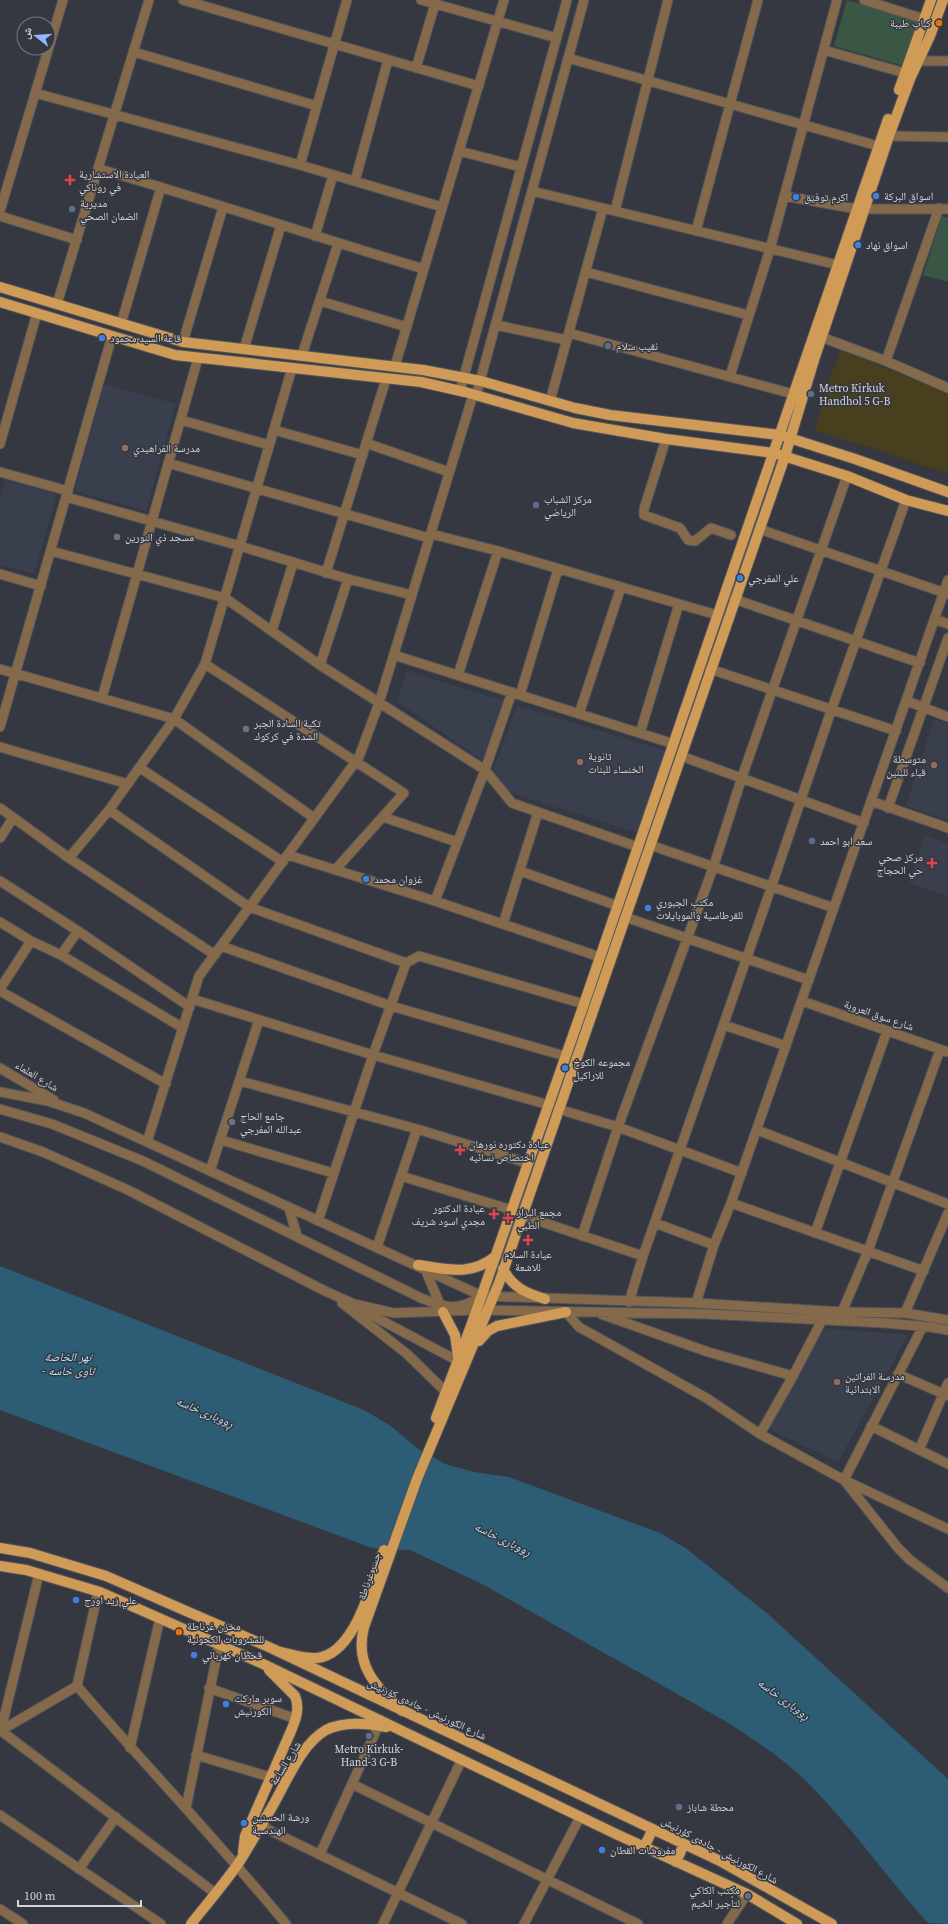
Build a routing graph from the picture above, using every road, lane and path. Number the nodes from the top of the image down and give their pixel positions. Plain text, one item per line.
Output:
1 (62, 0) edge
2 (149, 0) edge
3 (183, 0) edge
4 (347, 0) edge
5 (422, 0) edge
6 (504, 0) edge
7 (567, 0) edge
8 (584, 0) edge
9 (668, 0) edge
10 (758, 0) edge
11 (837, 0) edge
12 (864, 0) edge
13 (931, 0) edge
14 (943, 0) edge
15 (435, 4) junction
16 (924, 19) junction
17 (498, 21) junction
18 (556, 38) junction
19 (334, 44) junction
20 (824, 50) junction
21 (134, 52) junction
22 (568, 58) junction
23 (388, 60) junction
24 (918, 61) junction
25 (948, 61) edge
26 (416, 68) junction
27 (905, 73) junction
28 (648, 80) junction
29 (479, 86) junction
30 (35, 93) junction
31 (730, 103) junction
32 (317, 106) junction
33 (115, 114) junction
34 (804, 125) junction
35 (889, 136) junction
36 (948, 137) edge
37 (878, 146) junction
38 (459, 151) junction
39 (300, 165) junction
40 (521, 167) junction
41 (99, 169) junction
42 (333, 175) junction
43 (354, 181) junction
44 (161, 187) junction
45 (532, 191) junction
46 (784, 196) junction
47 (223, 207) junction
48 (442, 207) junction
49 (603, 208) junction
50 (944, 208) edge
51 (861, 209) junction
52 (0, 211) edge
53 (614, 211) junction
54 (0, 216) edge
55 (281, 226) junction
56 (696, 231) junction
57 (315, 236) junction
58 (77, 240) junction
59 (338, 244) junction
60 (770, 249) junction
61 (838, 265) junction
62 (424, 269) junction
63 (586, 272) junction
64 (0, 287) edge
65 (320, 301) junction
66 (0, 302) edge
67 (57, 304) junction
68 (37, 314) junction
69 (748, 315) junction
70 (121, 324) junction
71 (496, 325) junction
72 (407, 327) junction
73 (112, 336) junction
74 (568, 336) junction
75 (821, 338) junction
76 (182, 342) junction
77 (244, 349) junction
78 (302, 356) junction
79 (198, 358) junction
80 (886, 361) junction
81 (395, 366) junction
82 (292, 368) junction
83 (730, 376) junction
84 (464, 377) junction
85 (386, 379) junction
86 (481, 381) junction
87 (948, 388) edge
88 (460, 391) junction
89 (793, 394) junction
90 (475, 395) junction
91 (550, 402) junction
92 (181, 420) junction
93 (274, 430) junction
94 (785, 437) junction
95 (666, 439) junction
96 (366, 443) junction
97 (0, 444) edge
98 (270, 445) junction
99 (774, 453) junction
100 (363, 455) junction
101 (784, 456) junction
102 (168, 463) junction
103 (449, 472) junction
104 (0, 473) edge
105 (847, 476) junction
106 (257, 489) junction
107 (948, 492) edge
108 (67, 494) junction
109 (906, 500) junction
110 (948, 512) edge
111 (344, 514) junction
112 (152, 521) junction
113 (759, 529) junction
114 (731, 535) dead end
115 (430, 536) junction
116 (240, 546) junction
117 (821, 550) junction
118 (52, 551) junction
119 (498, 551) junction
120 (293, 563) junction
121 (558, 569) junction
122 (880, 571) junction
123 (326, 573) junction
124 (0, 574) edge
125 (138, 574) junction
126 (348, 580) junction
127 (948, 580) edge
128 (41, 586) junction
129 (621, 587) junction
130 (946, 593) edge
131 (412, 595) junction
132 (225, 598) junction
133 (734, 599) junction
134 (679, 604) junction
135 (717, 615) junction
136 (797, 619) junction
137 (935, 619) junction
138 (948, 624) edge
139 (272, 631) junction
140 (948, 638) edge
141 (856, 641) junction
142 (394, 655) junction
143 (920, 663) junction
144 (206, 664) junction
145 (320, 665) junction
146 (0, 669) edge
147 (710, 669) junction
148 (14, 673) junction
149 (458, 675) junction
150 (772, 690) junction
151 (516, 694) junction
152 (102, 698) junction
153 (906, 701) junction
154 (379, 703) junction
155 (924, 708) junction
156 (830, 711) junction
157 (579, 714) junction
158 (948, 717) edge
159 (174, 719) junction
160 (0, 727) edge
161 (896, 731) junction
162 (640, 733) junction
163 (674, 744) junction
164 (0, 748) edge
165 (682, 756) junction
166 (356, 761) junction
167 (140, 768) junction
168 (485, 770) junction
169 (742, 777) junction
170 (128, 784) junction
171 (800, 800) junction
172 (871, 801) junction
173 (0, 808) edge
174 (888, 808) junction
175 (109, 810) junction
176 (538, 812) junction
177 (382, 817) junction
178 (13, 818) junction
179 (314, 818) junction
180 (864, 823) junction
181 (948, 828) edge
182 (0, 838) edge
183 (457, 842) junction
184 (650, 845) junction
185 (638, 847) junction
186 (69, 858) junction
187 (285, 858) junction
188 (713, 868) junction
189 (335, 870) junction
190 (520, 871) junction
191 (0, 881) edge
192 (771, 888) junction
193 (435, 901) junction
194 (618, 906) junction
195 (249, 907) junction
196 (834, 908) junction
197 (625, 917) junction
198 (0, 922) edge
199 (503, 924) junction
200 (78, 930) junction
201 (687, 938) junction
202 (30, 941) junction
203 (221, 946) junction
204 (61, 955) junction
205 (215, 955) junction
206 (600, 957) junction
207 (746, 958) junction
208 (406, 963) junction
209 (809, 980) junction
210 (0, 990) edge
211 (802, 1001) junction
212 (191, 1003) junction
213 (584, 1004) junction
214 (391, 1006) junction
215 (259, 1020) junction
216 (724, 1025) junction
217 (183, 1028) junction
218 (887, 1031) junction
219 (786, 1046) junction
220 (944, 1051) edge
221 (373, 1055) junction
222 (565, 1056) junction
223 (0, 1068) edge
224 (240, 1081) junction
225 (166, 1084) junction
226 (0, 1092) edge
227 (62, 1105) junction
228 (553, 1107) junction
229 (0, 1109) edge
230 (354, 1112) junction
231 (618, 1127) junction
232 (417, 1130) junction
233 (757, 1130) junction
234 (0, 1137) edge
235 (221, 1140) junction
236 (147, 1142) junction
237 (680, 1151) junction
238 (841, 1162) junction
239 (527, 1163) junction
240 (210, 1171) junction
241 (742, 1173) junction
242 (333, 1174) junction
243 (401, 1176) junction
244 (893, 1183) junction
245 (731, 1203) junction
246 (948, 1204) edge
247 (289, 1208) junction
248 (512, 1210) junction
249 (948, 1213) edge
250 (521, 1215) junction
251 (318, 1221) junction
252 (655, 1222) junction
253 (816, 1233) junction
254 (297, 1236) junction
255 (582, 1236) junction
256 (714, 1245) junction
257 (376, 1247) junction
258 (868, 1251) junction
259 (496, 1256) junction
260 (643, 1256) junction
261 (421, 1267) junction
262 (503, 1269) junction
263 (924, 1272) junction
264 (323, 1290) junction
265 (482, 1296) junction
266 (493, 1298) junction
267 (546, 1299) junction
268 (630, 1302) junction
269 (696, 1303) junction
270 (440, 1310) junction
271 (477, 1310) junction
272 (488, 1310) junction
273 (594, 1311) junction
274 (566, 1312) junction
275 (842, 1312) junction
276 (905, 1314) junction
277 (947, 1317) edge
278 (822, 1320) junction
279 (923, 1326) junction
280 (948, 1330) edge
281 (472, 1350) junction
282 (458, 1362) junction
283 (898, 1374) junction
284 (793, 1376) junction
285 (948, 1383) edge
286 (446, 1392) junction
287 (946, 1394) edge
288 (871, 1426) junction
289 (760, 1434) junction
290 (430, 1440) junction
291 (919, 1450) junction
292 (948, 1464) edge
293 (844, 1480) junction
294 (948, 1529) edge
295 (0, 1548) edge
296 (0, 1566) edge
297 (381, 1566) junction
298 (39, 1574) junction
299 (948, 1588) edge
300 (98, 1592) junction
301 (160, 1618) junction
302 (219, 1645) junction
303 (277, 1651) junction
304 (263, 1664) junction
305 (76, 1686) junction
306 (209, 1688) junction
307 (402, 1711) junction
308 (296, 1719) junction
309 (380, 1723) junction
310 (0, 1730) edge
311 (130, 1748) junction
312 (196, 1755) junction
313 (462, 1759) junction
314 (270, 1777) junction
315 (352, 1784) junction
316 (186, 1808) junction
317 (0, 1815) edge
318 (116, 1817) junction
319 (580, 1817) junction
320 (431, 1822) junction
321 (262, 1826) junction
322 (653, 1828) junction
323 (684, 1844) junction
324 (644, 1847) junction
325 (320, 1854) junction
326 (243, 1855) junction
327 (676, 1862) junction
328 (237, 1864) junction
329 (79, 1868) junction
330 (547, 1879) junction
331 (216, 1892) junction
332 (397, 1892) junction
333 (747, 1894) junction
334 (0, 1909) edge
335 (196, 1922) edge
336 (23, 1924) edge
337 (161, 1924) edge
338 (286, 1924) edge
339 (383, 1924) edge
340 (462, 1924) edge
341 (524, 1924) edge
342 (638, 1924) edge
343 (727, 1924) edge
344 (798, 1924) edge
345 (832, 1924) edge

1 - 30 street
2 - 21 street
3 - 19 street
4 - 19 street
5 - 15 street
6 - 17 street
7 - 18 street
8 - 22 street
9 - 28 street
10 - 31 street
11 - 20 street
12 - 16 street
13 - 16 main road
14 - 24 main road
15 - 17 street
15 - 26 street
16 - 27 main road
17 - 18 street
17 - 29 street
18 - 40 street
19 - 23 street
19 - 32 street
20 - 27 street
20 - 34 street
21 - 32 street
21 - 33 street
22 - 28 street
22 - 45 street
23 - 26 street
23 - 43 street
24 - 25 street
24 - 35 main road
26 - 29 street
27 - 37 main road
28 - 31 street
28 - 53 street
29 - 38 street
30 - 33 street
30 - 52 street
31 - 34 street
31 - 56 street
32 - 39 street
33 - 39 street
33 - 41 street
34 - 37 street
34 - 46 street
35 - 36 street
35 - 51 main road
37 - 51 main road
38 - 40 street
38 - 48 street
39 - 42 street
40 - 84 street
41 - 44 street
41 - 58 street
42 - 43 street
42 - 57 street
43 - 48 street
44 - 47 street
44 - 70 street
45 - 49 street
45 - 71 street
46 - 51 street
46 - 60 street
47 - 55 street
47 - 76 street
48 - 62 street
49 - 53 street
49 - 63 street
50 - 51 street
50 - 80 street
51 - 61 main road
51 - 75 main road
53 - 56 street
54 - 58 street
55 - 57 street
55 - 77 street
56 - 60 street
57 - 59 street
58 - 67 street
59 - 62 street
59 - 65 street
60 - 61 street
60 - 69 street
61 - 89 main road
62 - 72 street
63 - 69 street
63 - 74 street
64 - 67 main road
65 - 72 street
65 - 78 street
66 - 68 main road
67 - 70 main road
68 - 73 main road
68 - 97 street
69 - 83 street
70 - 76 main road
71 - 74 street
71 - 86 street
72 - 81 street
73 - 79 main road
73 - 108 street
74 - 83 street
74 - 91 street
75 - 80 street
75 - 94 main road
76 - 77 main road
77 - 78 main road
78 - 81 main road
79 - 82 main road
79 - 92 street
80 - 87 street
81 - 84 main road
82 - 85 main road
82 - 93 street
83 - 89 street
84 - 86 main road
84 - 88 street
85 - 88 main road
85 - 96 street
86 - 90 street
86 - 91 main road
88 - 90 main road
89 - 94 main road
90 - 95 main road
90 - 103 street
91 - 94 main road
92 - 98 street
92 - 102 street
93 - 98 street
93 - 100 street
94 - 99 main road
94 - 101 main road
94 - 107 main road
95 - 99 main road
95 - 114 street
96 - 100 street
96 - 103 street
98 - 106 street
99 - 101 main road
99 - 135 main road
100 - 111 street
101 - 105 main road
101 - 113 main road
102 - 106 street
102 - 112 street
103 - 115 street
104 - 108 street
105 - 109 main road
105 - 117 street
106 - 111 street
106 - 116 street
108 - 112 street
108 - 118 street
109 - 110 main road
109 - 122 street
111 - 115 street
111 - 123 street
112 - 116 street
112 - 125 street
113 - 117 street
113 - 133 main road
115 - 119 street
115 - 131 street
116 - 120 street
116 - 132 street
117 - 122 street
117 - 136 street
118 - 125 street
118 - 128 street
119 - 121 street
119 - 149 street
120 - 123 street
120 - 139 street
121 - 129 street
121 - 151 street
122 - 130 street
122 - 141 street
123 - 126 street
124 - 128 street
125 - 132 street
125 - 152 street
126 - 131 street
126 - 145 street
127 - 130 street
128 - 148 street
129 - 134 street
129 - 157 street
130 - 137 street
131 - 142 street
132 - 139 street
132 - 144 street
133 - 136 street
133 - 147 main road
134 - 135 street
134 - 162 street
135 - 163 main road
136 - 141 street
136 - 150 street
137 - 138 street
137 - 143 street
139 - 145 street
140 - 155 street
141 - 143 street
141 - 156 street
142 - 149 street
142 - 154 street
143 - 153 street
144 - 159 street
144 - 166 street
145 - 154 street
146 - 148 street
147 - 150 street
147 - 165 main road
148 - 152 street
148 - 160 street
149 - 151 street
150 - 156 street
150 - 169 street
151 - 157 street
151 - 168 street
152 - 159 street
153 - 155 street
153 - 161 street
154 - 166 street
154 - 168 street
155 - 158 street
155 - 174 street
156 - 161 street
156 - 171 street
157 - 162 street
159 - 167 street
159 - 179 street
161 - 172 street
162 - 163 street
163 - 185 main road
164 - 170 street
165 - 169 street
165 - 184 main road
166 - 177 street
166 - 179 street
167 - 170 street
167 - 187 street
168 - 176 street
168 - 183 street
169 - 171 street
169 - 188 street
170 - 175 street
171 - 180 street
171 - 192 street
172 - 174 street
172 - 180 street
173 - 178 street
174 - 181 street
175 - 186 street
175 - 195 street
176 - 185 street
176 - 190 street
177 - 183 street
177 - 189 street
178 - 182 street
178 - 186 street
179 - 187 street
180 - 196 street
183 - 193 street
184 - 188 street
184 - 197 main road
185 - 194 main road
186 - 205 street
187 - 189 street
187 - 195 street
188 - 192 street
188 - 201 street
189 - 193 street
190 - 194 street
190 - 199 street
191 - 200 street
192 - 196 street
192 - 207 street
193 - 199 street
194 - 206 main road
195 - 203 street
195 - 208 street
196 - 209 street
197 - 201 street
197 - 228 main road
198 - 202 street
199 - 206 street
200 - 204 street
200 - 212 street
201 - 207 street
201 - 231 street
202 - 204 street
202 - 210 street
203 - 205 street
203 - 214 street
204 - 217 street
205 - 212 street
206 - 213 main road
207 - 209 street
207 - 216 street
208 - 213 street
208 - 214 street
209 - 211 street
210 - 225 street
211 - 218 street, شارع سوق العروبة
211 - 219 street
212 - 215 street
212 - 217 street
213 - 222 main road
214 - 221 street
214 - 222 street
215 - 221 street
215 - 224 street
216 - 219 street
216 - 237 street
217 - 225 street
218 - 220 street, شارع سوق العروبة
218 - 238 street
219 - 233 street
220 - 244 street
221 - 228 street
221 - 230 street
222 - 228 main road
223 - 227 street, شارع العلماء
224 - 230 street
224 - 235 street
225 - 236 street
226 - 227 street
227 - 236 street
228 - 231 street
228 - 239 main road
228 - 250 main road
229 - 254 street
230 - 232 street
230 - 242 street
231 - 237 street
231 - 255 street
232 - 239 street
232 - 243 street
233 - 238 street
233 - 241 street
234 - 264 street
235 - 240 street
235 - 242 street
236 - 240 street
237 - 241 street
237 - 252 street
238 - 244 street
238 - 253 street
239 - 248 main road
240 - 247 street
241 - 245 street
242 - 251 street
243 - 248 street
243 - 257 street
244 - 246 street
244 - 258 street
245 - 253 street
245 - 256 street
247 - 251 street
247 - 254 street
248 - 259 main road
249 - 263 street
250 - 255 street
250 - 262 main road
251 - 257 street
252 - 256 street
252 - 260 street
253 - 258 street
254 - 270 street
255 - 260 street
256 - 269 street
257 - 261 street
258 - 263 street
258 - 275 street
259 - 261 main road
259 - 265 main road
260 - 268 street
261 - 265 street
261 - 270 street
262 - 266 main road
262 - 267 main road
263 - 276 street
264 - 270 street
264 - 282 street
264 - 286 street
265 - 266 street
265 - 270 street
265 - 271 main road
266 - 267 street
266 - 272 main road
267 - 268 street
268 - 269 street
269 - 275 street
270 - 271 street
270 - 282 main road
271 - 272 street
271 - 282 main road
272 - 274 street
272 - 281 main road
273 - 274 street
273 - 278 street
273 - 284 street
274 - 281 main road
274 - 289 street
275 - 276 street
276 - 277 street
278 - 279 street
278 - 284 street
279 - 280 street
279 - 283 street
281 - 290 main road
282 - 286 main road
283 - 287 street
283 - 288 street
284 - 289 street
285 - 287 street
286 - 290 main road
287 - 291 street
288 - 291 street
288 - 293 street
289 - 293 street
290 - 297 main road, جسر غرناطة
291 - 292 street
293 - 294 street
293 - 299 street
295 - 303 main road, شارع الكورنيش - جادەی کۆرنیش
296 - 298 main road
297 - 303 main road, جسر غرناطة
297 - 307 main road, جسر غرناطة
298 - 300 main road
298 - 310 street
300 - 301 main road
300 - 305 street
301 - 302 main road
301 - 311 street
302 - 304 main road
302 - 306 street
303 - 307 main road, شارع الكورنيش - جادەی کۆرنیش
304 - 308 main road, شارع الساعة
304 - 309 main road
305 - 310 street
305 - 311 street
306 - 308 street
306 - 312 street
307 - 322 main road, شارع الكورنيش - جادەی کۆرنیش
308 - 314 main road, شارع الساعة
309 - 313 main road
309 - 315 street
309 - 321 main road, شارع الساعة
310 - 318 street
311 - 316 street
312 - 314 street
312 - 316 street
313 - 319 main road
313 - 320 street
314 - 326 main road, شارع الساعة
315 - 320 street
315 - 325 street
316 - 328 street
317 - 329 street
318 - 329 street
318 - 331 street
319 - 324 main road
319 - 330 street
320 - 330 street
320 - 332 street
321 - 325 street
321 - 326 main road, شارع الساعة
322 - 323 main road, شارع الكورنيش - جادەی کۆرنیش
322 - 324 main road
323 - 327 main road
323 - 345 main road, شارع الكورنيش - جادەی کۆرنیش
324 - 327 main road
325 - 332 street
326 - 328 main road, شارع الساعة
327 - 333 main road
328 - 331 main road, شارع الساعة
328 - 338 street
329 - 337 street
330 - 341 street
330 - 342 street
331 - 335 main road, شارع الساعة
332 - 339 street
332 - 340 street
333 - 343 street
333 - 344 main road
334 - 336 street

